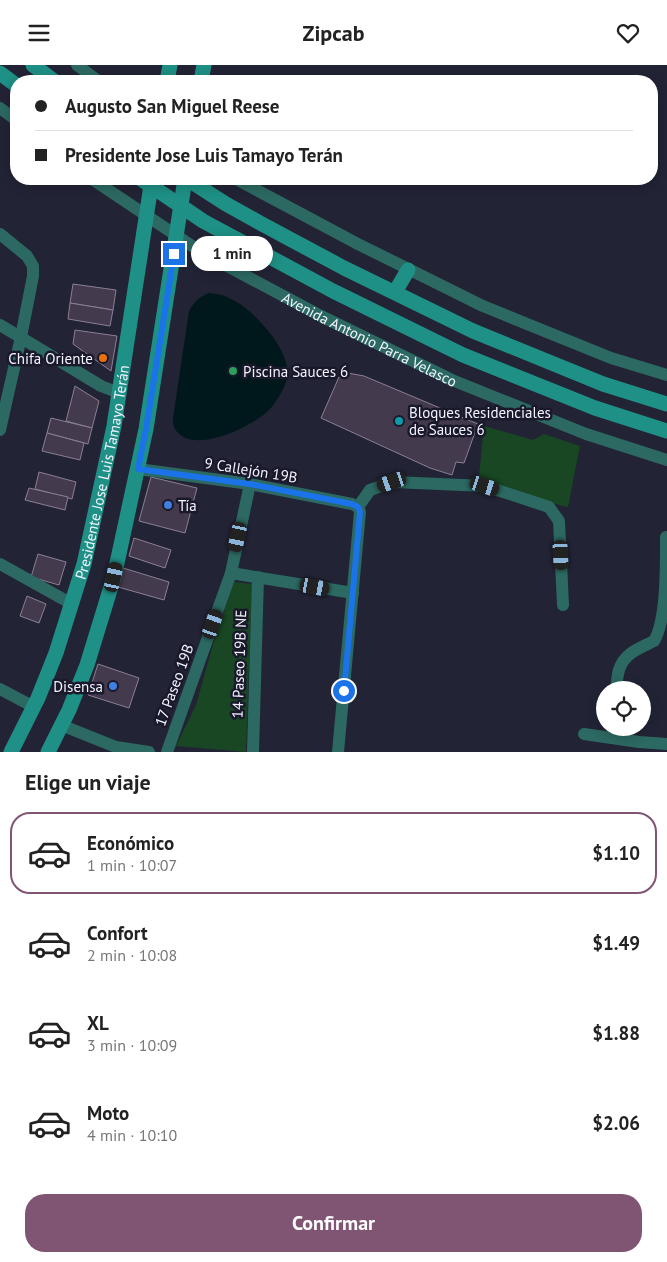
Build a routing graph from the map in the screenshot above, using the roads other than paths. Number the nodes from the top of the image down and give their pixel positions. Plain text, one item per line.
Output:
1 (32, 65) edge
2 (77, 65) edge
3 (46, 75) edge
4 (90, 75) edge
5 (101, 185) edge
6 (148, 185) edge
7 (154, 185) edge
8 (185, 185) edge
9 (196, 185) edge
10 (247, 185) edge
11 (181, 205) junction
12 (146, 215) junction
13 (0, 234) edge
14 (176, 235) junction
15 (408, 270) junction
16 (395, 292) junction
17 (0, 325) edge
18 (21, 337) junction
19 (667, 375) edge
20 (119, 393) junction
21 (667, 404) edge
22 (0, 431) edge
23 (667, 431) edge
24 (667, 460) edge
25 (138, 469) junction
26 (250, 484) junction
27 (358, 507) junction
28 (666, 537) edge
29 (0, 564) edge
30 (231, 573) junction
31 (258, 577) junction
32 (353, 593) junction
33 (72, 604) junction
34 (563, 605) dead end
35 (617, 681) edge
36 (0, 689) edge
37 (34, 707) junction
38 (61, 725) junction
39 (584, 734) dead end
40 (596, 734) edge
41 (624, 736) edge
42 (667, 744) edge
43 (11, 752) edge
44 (48, 752) edge
45 (149, 752) edge
46 (167, 752) edge
47 (253, 752) edge
48 (338, 752) edge

1 - 3 main road
2 - 4 street
5 - 12 street, Avenida Antonio Parra Velasco
6 - 12 main road, Presidente Jose Luis Tamayo Terán
7 - 11 main road, Avenida Antonio Parra Velasco
8 - 11 main road
9 - 16 main road
10 - 15 street
11 - 14 main road
11 - 23 main road, Avenida Antonio Parra Velasco
12 - 14 street, Avenida Antonio Parra Velasco
12 - 20 main road, Presidente Jose Luis Tamayo Terán
13 - 18 street
14 - 24 street, Avenida Antonio Parra Velasco
14 - 25 main road
15 - 16 main road
15 - 19 street
16 - 21 main road
17 - 18 street
18 - 20 street
18 - 22 street
20 - 33 main road, Presidente Jose Luis Tamayo Terán
25 - 26 street, 9 Callejón 19B
25 - 38 main road
26 - 27 street, 9 Callejón 19B
26 - 30 street, 17 Paseo 19B
27 - 32 street
27 - 34 street
28 - 35 street
29 - 33 street
30 - 31 street
30 - 46 street, 17 Paseo 19B
31 - 32 street
31 - 47 street, 14 Paseo 19B NE
32 - 48 street
33 - 37 main road, Presidente Jose Luis Tamayo Terán
36 - 37 street
37 - 43 main road, Presidente Jose Luis Tamayo Terán
38 - 44 main road
38 - 45 street
39 - 40 street
41 - 42 street

